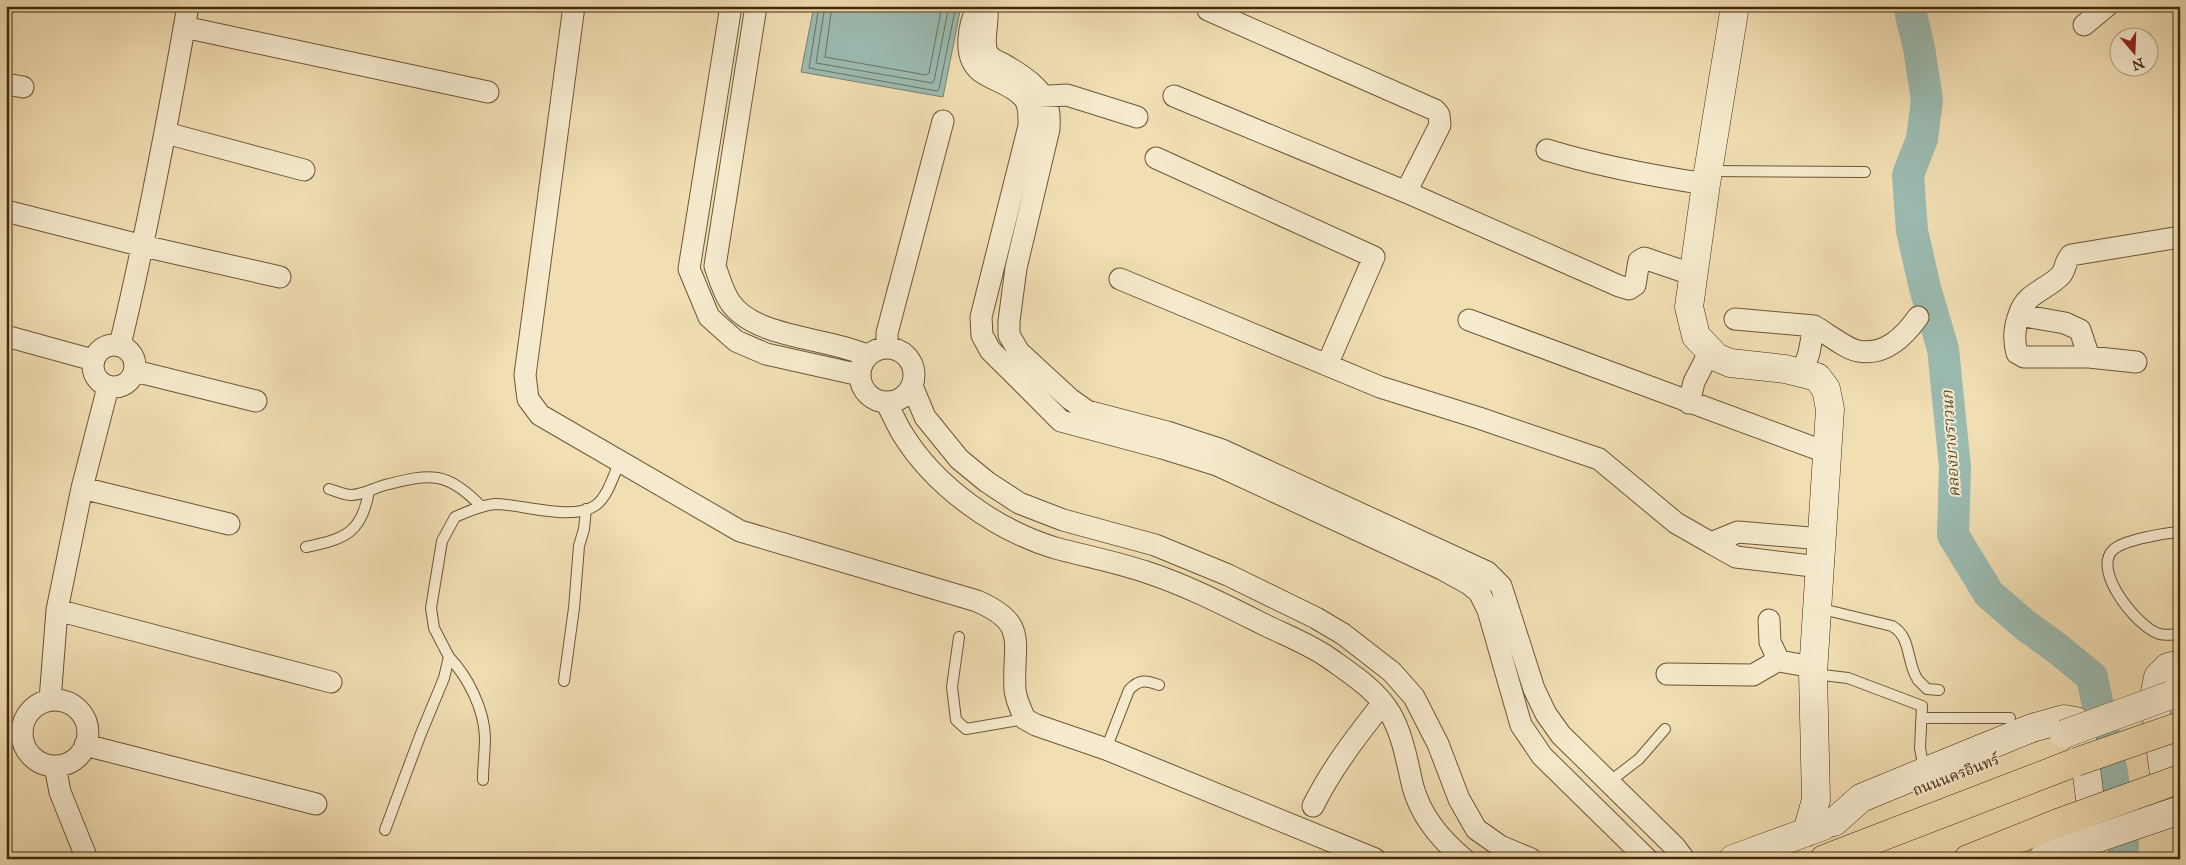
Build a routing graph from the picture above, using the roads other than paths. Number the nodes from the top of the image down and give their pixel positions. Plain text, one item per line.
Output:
1 (574, 6) edge
2 (731, 6) edge
3 (756, 6) edge
4 (978, 6) edge
5 (987, 6) edge
6 (1735, 6) edge
7 (2108, 6) edge
8 (1208, 10) dead end
9 (186, 16) edge
10 (2084, 25) dead end
11 (720, 73) junction
12 (744, 76) junction
13 (488, 92) dead end
14 (1034, 96) junction
15 (1174, 96) dead end
16 (1137, 117) dead end
17 (943, 121) dead end
18 (166, 134) junction
19 (1547, 150) dead end
20 (1156, 158) dead end
21 (304, 170) dead end
22 (1865, 172) dead end
23 (1707, 178) junction
24 (1406, 192) junction
25 (6, 210) edge
26 (2180, 237) edge
27 (143, 246) junction
28 (995, 261) junction
29 (1016, 268) junction
30 (1694, 275) junction
31 (280, 277) dead end
32 (1120, 279) dead end
33 (2019, 315) junction
34 (1918, 317) dead end
35 (1735, 319) dead end
36 (1469, 320) dead end
37 (1814, 326) junction
38 (6, 336) edge
39 (120, 345) junction
40 (1710, 351) junction
41 (2089, 357) junction
42 (93, 360) junction
43 (872, 360) junction
44 (2136, 362) dead end
45 (1327, 365) junction
46 (135, 371) junction
47 (1802, 373) junction
48 (108, 386) junction
49 (912, 386) junction
50 (256, 401) dead end
51 (886, 402) junction
52 (1689, 403) junction
53 (1164, 440) junction
54 (1828, 454) junction
55 (620, 461) junction
56 (82, 488) junction
57 (329, 489) dead end
58 (369, 491) junction
59 (1019, 503) junction
60 (482, 507) junction
61 (586, 509) junction
62 (229, 524) dead end
63 (1006, 528) junction
64 (2180, 532) edge
65 (1822, 539) junction
66 (1711, 543) junction
67 (306, 547) dead end
68 (1446, 561) junction
69 (1820, 567) junction
70 (1817, 608) junction
71 (57, 610) junction
72 (1316, 618) junction
73 (1769, 620) dead end
74 (2180, 634) edge
75 (959, 637) dead end
76 (1303, 643) junction
77 (1776, 656) junction
78 (449, 657) junction
79 (2180, 664) edge
80 (1813, 670) junction
81 (1667, 674) dead end
82 (564, 681) dead end
83 (331, 682) dead end
84 (1159, 685) dead end
85 (1927, 689) junction
86 (1939, 690) dead end
87 (2175, 694) edge
88 (50, 700) junction
89 (1382, 704) junction
90 (1922, 706) junction
91 (1922, 718) junction
92 (2010, 718) dead end
93 (1025, 719) junction
94 (2180, 726) edge
95 (14, 728) edge
96 (1665, 729) dead end
97 (1438, 744) junction
98 (85, 745) junction
99 (1106, 749) junction
100 (1579, 752) junction
101 (1407, 756) junction
102 (55, 766) junction
103 (1559, 772) junction
104 (1924, 772) junction
105 (2180, 779) edge
106 (483, 780) dead end
107 (1609, 782) junction
108 (316, 804) dead end
109 (1313, 806) dead end
110 (2180, 810) edge
111 (2180, 817) edge
112 (1834, 822) junction
113 (385, 830) dead end
114 (1807, 832) junction
115 (1343, 853) edge
116 (2066, 856) edge
117 (1524, 858) edge
118 (87, 859) edge
119 (1376, 859) edge
120 (1464, 859) edge
121 (1647, 859) edge
122 (1684, 859) edge
123 (1732, 859) edge
124 (1824, 859) edge
125 (1968, 859) edge

1 - 55 street
2 - 11 street
3 - 12 street
4 - 14 street
5 - 14 street
6 - 23 main road
7 - 10 street
8 - 24 street
9 - 13 street
9 - 18 street
11 - 12 street
11 - 43 street
12 - 43 street
14 - 16 street
14 - 28 street
14 - 29 street
15 - 24 street
17 - 43 street
18 - 21 street
18 - 27 street
19 - 23 street
20 - 45 street
22 - 23 lane
23 - 30 main road
24 - 30 street
25 - 27 street
26 - 33 street
27 - 31 street
27 - 39 street
28 - 29 street
28 - 53 street
29 - 53 street
30 - 40 main road
32 - 45 street
33 - 41 street
33 - 41 street
34 - 37 street
35 - 37 street
36 - 52 street
37 - 47 street
38 - 42 street
39 - 42 street
39 - 46 street
40 - 47 main road
40 - 52 street
41 - 44 street
42 - 48 street
43 - 49 street
43 - 51 street
45 - 66 street
46 - 48 street
46 - 50 street
47 - 54 main road
48 - 56 street
49 - 51 street
49 - 59 street
51 - 63 street
52 - 54 street
53 - 68 street
54 - 65 main road
55 - 61 lane
55 - 93 street
56 - 62 street
56 - 71 street
57 - 58 lane
58 - 60 lane
58 - 67 lane
59 - 63 street
59 - 72 street
60 - 61 lane
60 - 78 lane
61 - 82 lane
63 - 76 street
64 - 74 lane
65 - 66 street
65 - 69 main road
66 - 69 street
68 - 100 street
68 - 103 street
69 - 70 main road
70 - 80 main road
70 - 85 lane
71 - 83 street
71 - 88 street
72 - 76 street
72 - 97 street
73 - 77 street
75 - 93 lane
76 - 89 street
77 - 80 street
77 - 81 street
78 - 106 lane
78 - 113 lane
79 - 111 main road
80 - 90 lane
80 - 114 main road
84 - 99 lane
85 - 86 lane
85 - 90 lane
87 - 112 main road, ถนนนครอินทร์, bridge
88 - 95 street
88 - 98 street
89 - 101 street
89 - 109 street
90 - 91 lane
91 - 92 lane
91 - 104 lane
93 - 99 street
94 - 124 main road, ถนนนครอินทร์, bridge
95 - 102 street
96 - 107 lane
97 - 101 street
97 - 117 street
98 - 102 street
98 - 108 street
99 - 115 street
100 - 103 street
100 - 107 street
101 - 120 street
102 - 118 street
103 - 121 street
104 - 112 main road
104 - 116 main road
105 - 125 main road, bridge
107 - 122 street
110 - 116 main road, bridge
112 - 114 main road, ถนนนครอินทร์
114 - 123 main road, ถนนนครอินทร์
115 - 119 street

